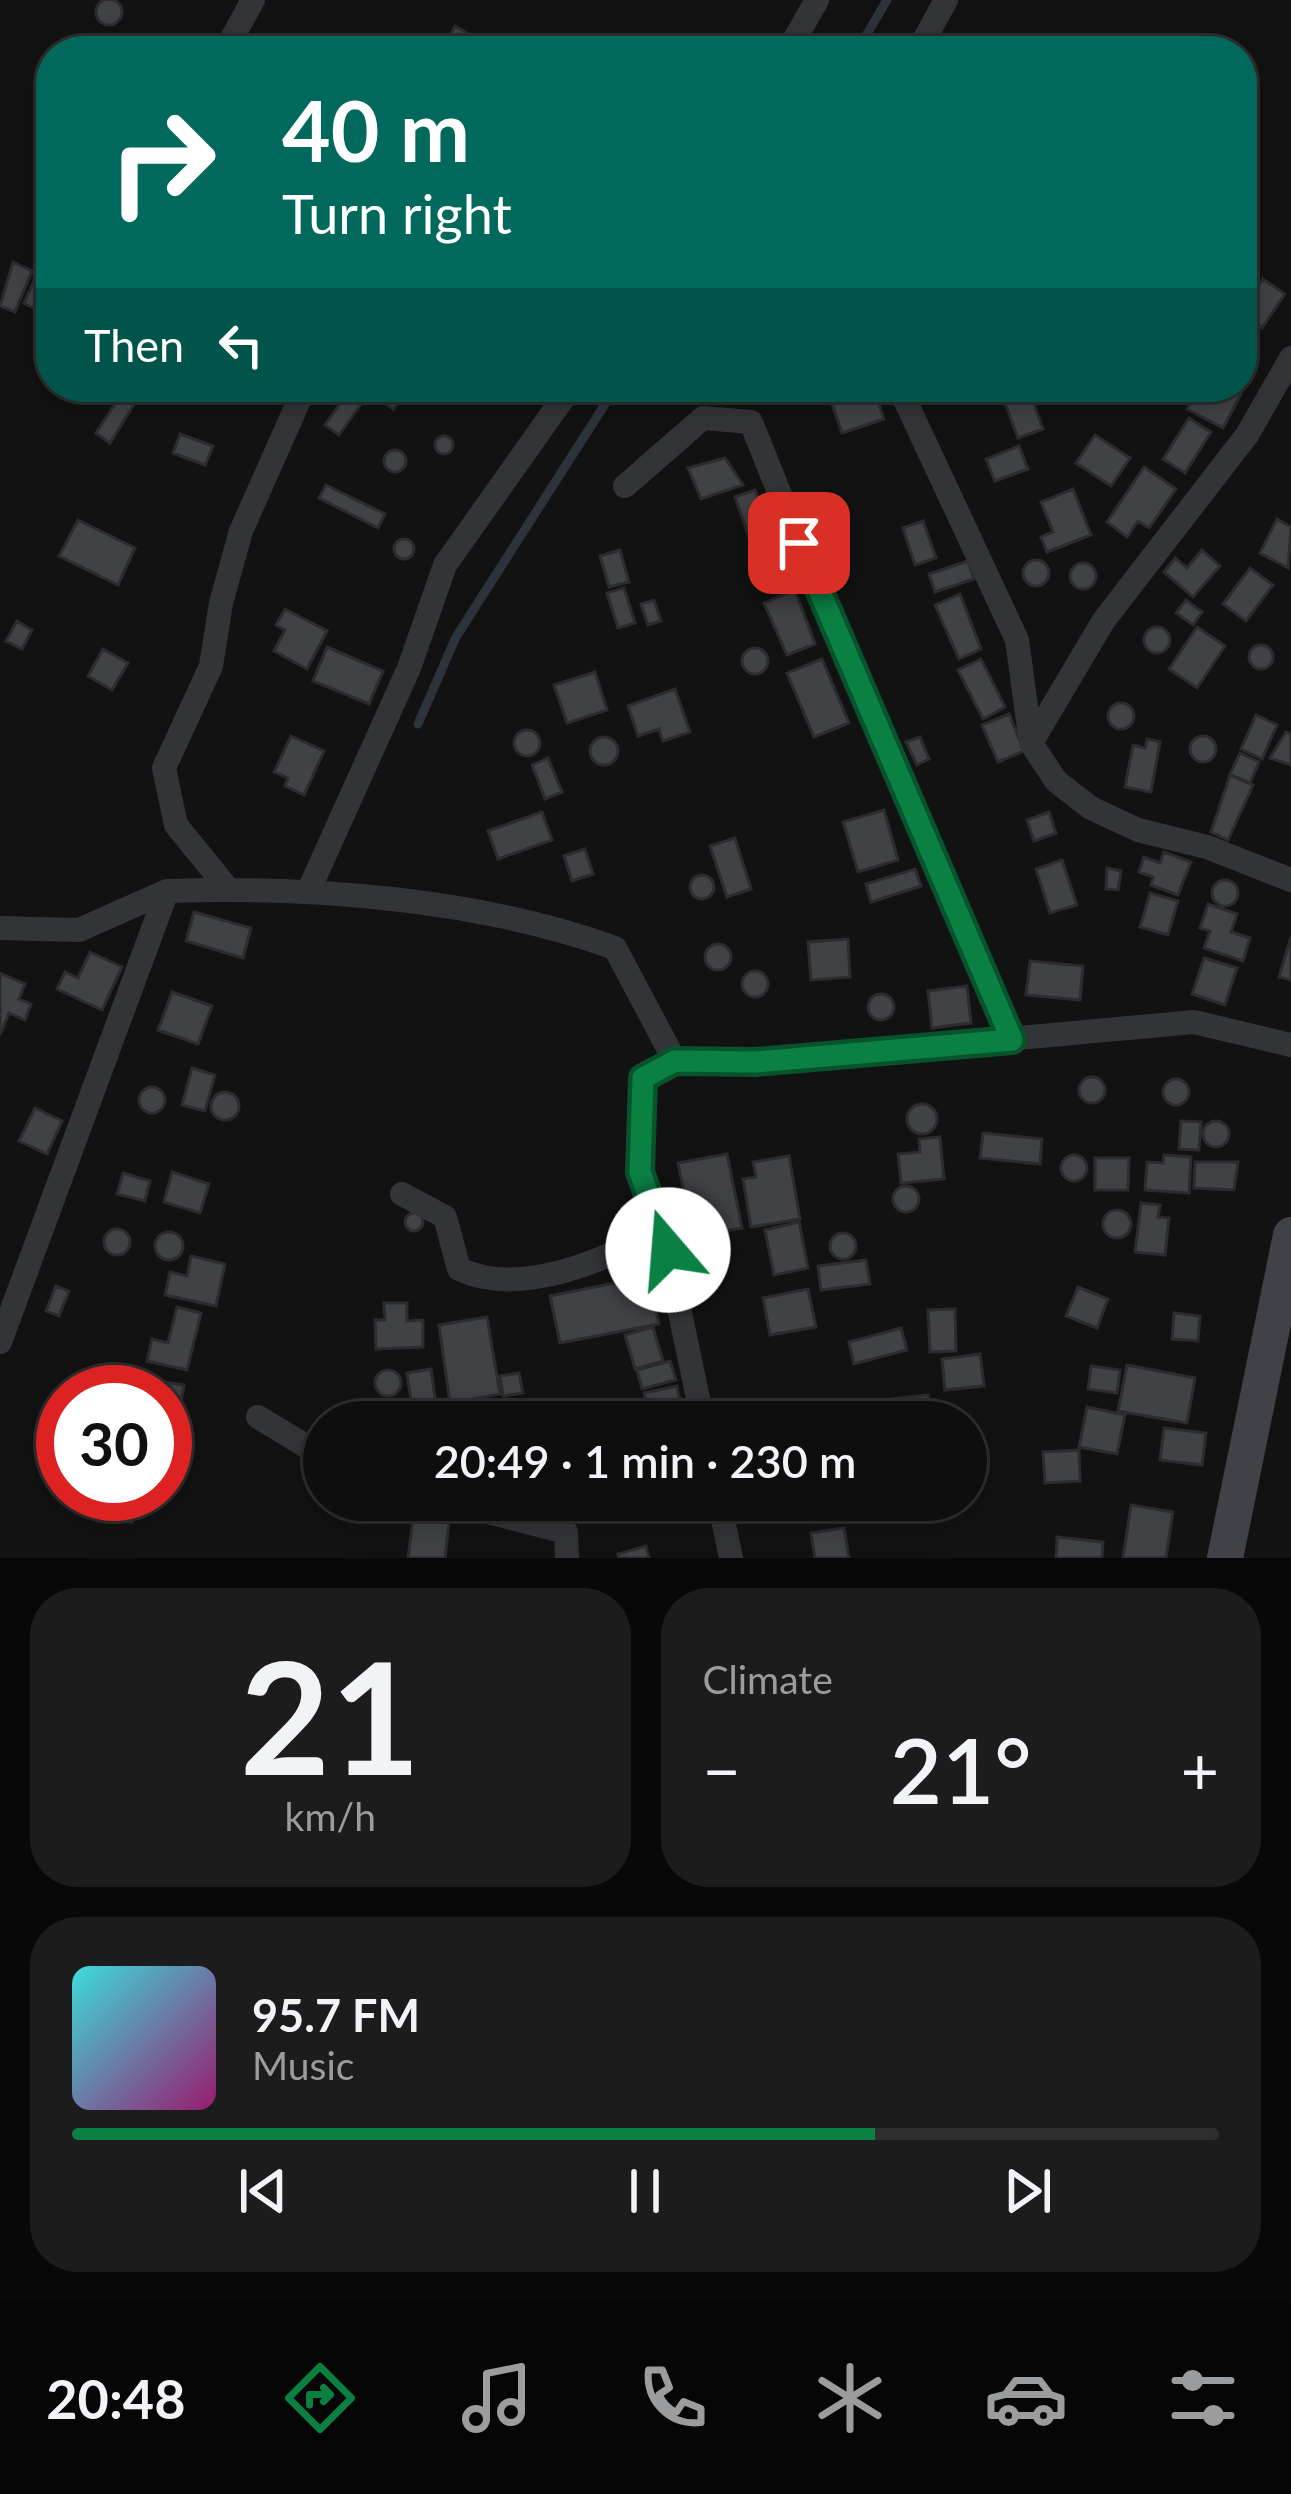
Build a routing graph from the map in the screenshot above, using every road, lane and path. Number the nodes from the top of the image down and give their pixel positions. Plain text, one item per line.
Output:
1 (253, 0) edge
2 (817, 0) edge
3 (946, 0) edge
4 (233, 36) edge
5 (797, 36) edge
6 (926, 36) edge
7 (1291, 358) edge
8 (298, 402) edge
9 (561, 402) edge
10 (906, 402) edge
11 (625, 486) dead end
12 (1030, 743) junction
13 (1291, 880) edge
14 (229, 889) junction
15 (167, 891) junction
16 (308, 892) junction
17 (0, 928) edge
18 (1012, 1040) junction
19 (1291, 1045) edge
20 (675, 1061) junction
21 (402, 1194) dead end
22 (662, 1227) junction
23 (1291, 1234) edge
24 (0, 1342) edge
25 (699, 1401) edge
26 (258, 1417) dead end
27 (303, 1444) edge
28 (523, 1521) edge
29 (723, 1521) edge
30 (567, 1558) edge
31 (731, 1558) edge
32 (1226, 1558) edge

1 - 4 street
2 - 5 street
3 - 6 street
7 - 12 street
8 - 14 street
9 - 16 street
10 - 12 street
11 - 18 street
12 - 13 street
14 - 15 street
14 - 16 street
15 - 17 street
15 - 24 street
16 - 20 street
18 - 19 street
18 - 20 street
20 - 22 street
21 - 22 street
22 - 25 street
23 - 32 main road
26 - 27 street
28 - 30 street
29 - 31 street

